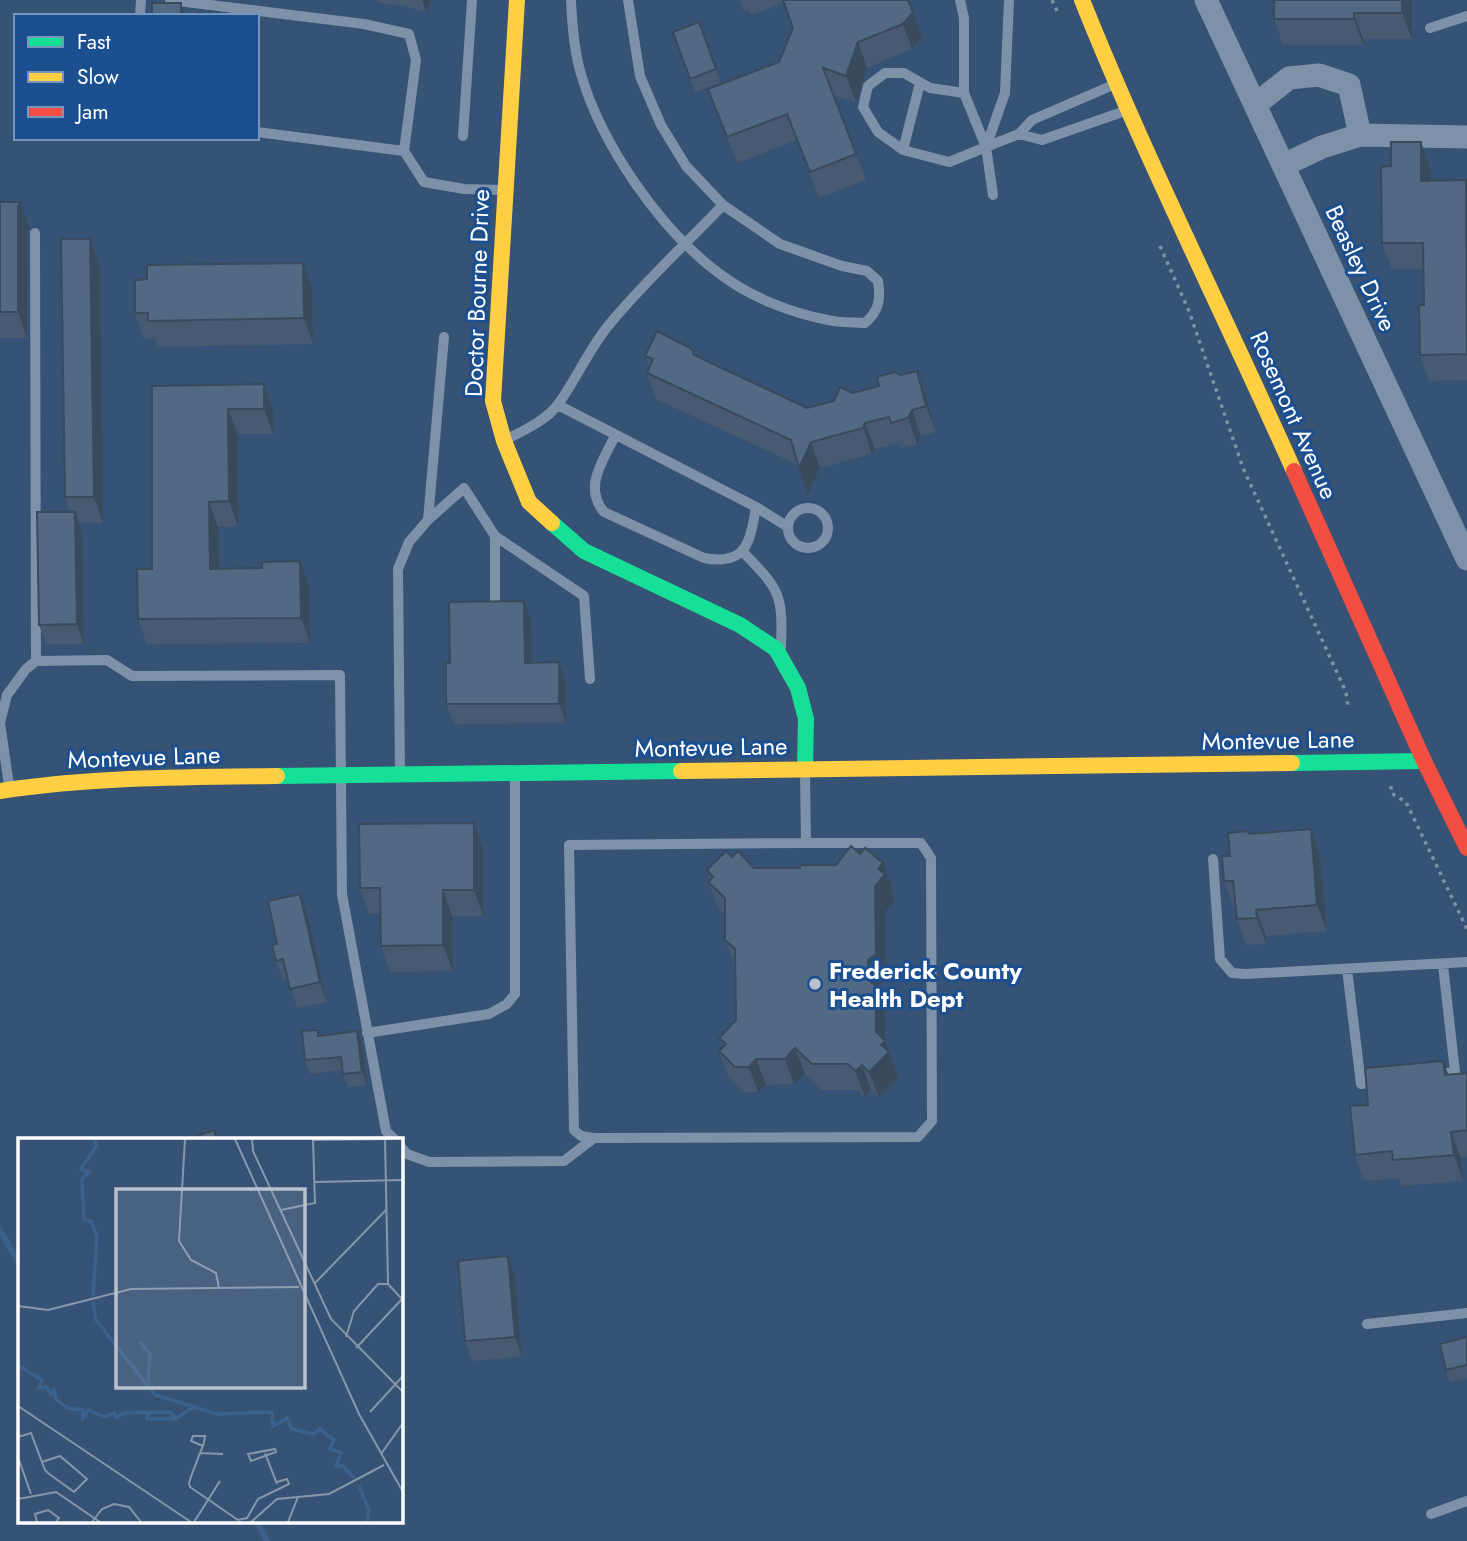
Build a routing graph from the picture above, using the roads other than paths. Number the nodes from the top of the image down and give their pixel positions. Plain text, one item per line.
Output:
1 (170, 0) edge
2 (472, 0) edge
3 (517, 0) edge
4 (571, 0) edge
5 (628, 0) edge
6 (960, 0) edge
7 (1009, 0) edge
8 (1082, 0) edge
9 (1206, 0) edge
10 (1467, 16) edge
11 (1430, 28) dead end
12 (920, 83) junction
13 (1116, 84) junction
14 (964, 93) junction
15 (1255, 105) junction
16 (1127, 110) junction
17 (259, 132) edge
18 (1019, 134) junction
19 (1360, 135) junction
20 (463, 136) dead end
21 (1467, 137) edge
22 (986, 147) junction
23 (903, 150) junction
24 (404, 151) junction
25 (1284, 165) junction
26 (504, 190) junction
27 (993, 195) dead end
28 (723, 205) junction
29 (35, 233) dead end
30 (686, 244) junction
31 (444, 337) dead end
32 (558, 405) junction
33 (615, 436) junction
34 (504, 440) junction
35 (756, 507) junction
36 (428, 520) junction
37 (788, 527) dead end
38 (495, 536) junction
39 (743, 552) junction
40 (1467, 559) edge
41 (495, 607) edge
42 (780, 657) junction
43 (36, 661) junction
44 (590, 678) dead end
45 (1424, 761) junction
46 (805, 768) junction
47 (515, 773) junction
48 (400, 775) junction
49 (340, 776) junction
50 (5, 790) edge
51 (806, 843) junction
52 (1467, 848) edge
53 (1213, 859) dead end
54 (1467, 962) edge
55 (1443, 965) junction
56 (1347, 969) junction
57 (367, 1033) junction
58 (1415, 1077) edge
59 (1388, 1080) edge
60 (393, 1138) edge
61 (594, 1138) junction
62 (402, 1148) edge
63 (1467, 1313) edge
64 (1367, 1324) dead end
65 (1467, 1501) edge
66 (1431, 1514) dead end

1 - 24 lane
2 - 20 lane
3 - 26 street, Doctor Bourne Drive
4 - 30 lane
5 - 28 lane
6 - 14 lane
7 - 22 lane
8 - 13 street, Rosemont Avenue
9 - 15 street, Beasley Drive
10 - 11 lane
12 - 14 lane
12 - 23 lane
12 - 23 lane
13 - 16 street, Rosemont Avenue
13 - 18 lane
14 - 22 lane
15 - 19 street
15 - 25 street, Beasley Drive
16 - 18 lane
16 - 45 street, Rosemont Avenue
17 - 24 lane
18 - 22 lane
19 - 21 street
19 - 25 street
22 - 23 lane
22 - 27 lane
24 - 26 lane
25 - 40 street, Beasley Drive
26 - 34 street, Doctor Bourne Drive
28 - 30 lane
28 - 30 lane
29 - 43 lane
30 - 32 lane
31 - 36 lane
32 - 33 lane
32 - 34 lane
33 - 35 lane
33 - 39 lane
34 - 42 street, Doctor Bourne Drive
35 - 37 lane
35 - 39 lane
36 - 38 lane
36 - 48 lane
38 - 41 lane
38 - 44 lane
39 - 42 lane
42 - 46 street, Doctor Bourne Drive
43 - 49 lane
43 - 50 lane
45 - 46 street, Montevue Lane
45 - 52 street, Rosemont Avenue
46 - 47 street, Montevue Lane
46 - 51 lane
47 - 48 street, Montevue Lane
47 - 57 lane
48 - 49 street, Montevue Lane
49 - 50 street, Montevue Lane
49 - 57 lane
51 - 61 lane
51 - 61 lane
53 - 56 lane
54 - 55 lane
55 - 56 lane
55 - 58 lane
56 - 59 lane
57 - 60 lane
61 - 62 lane
63 - 64 lane
65 - 66 lane

